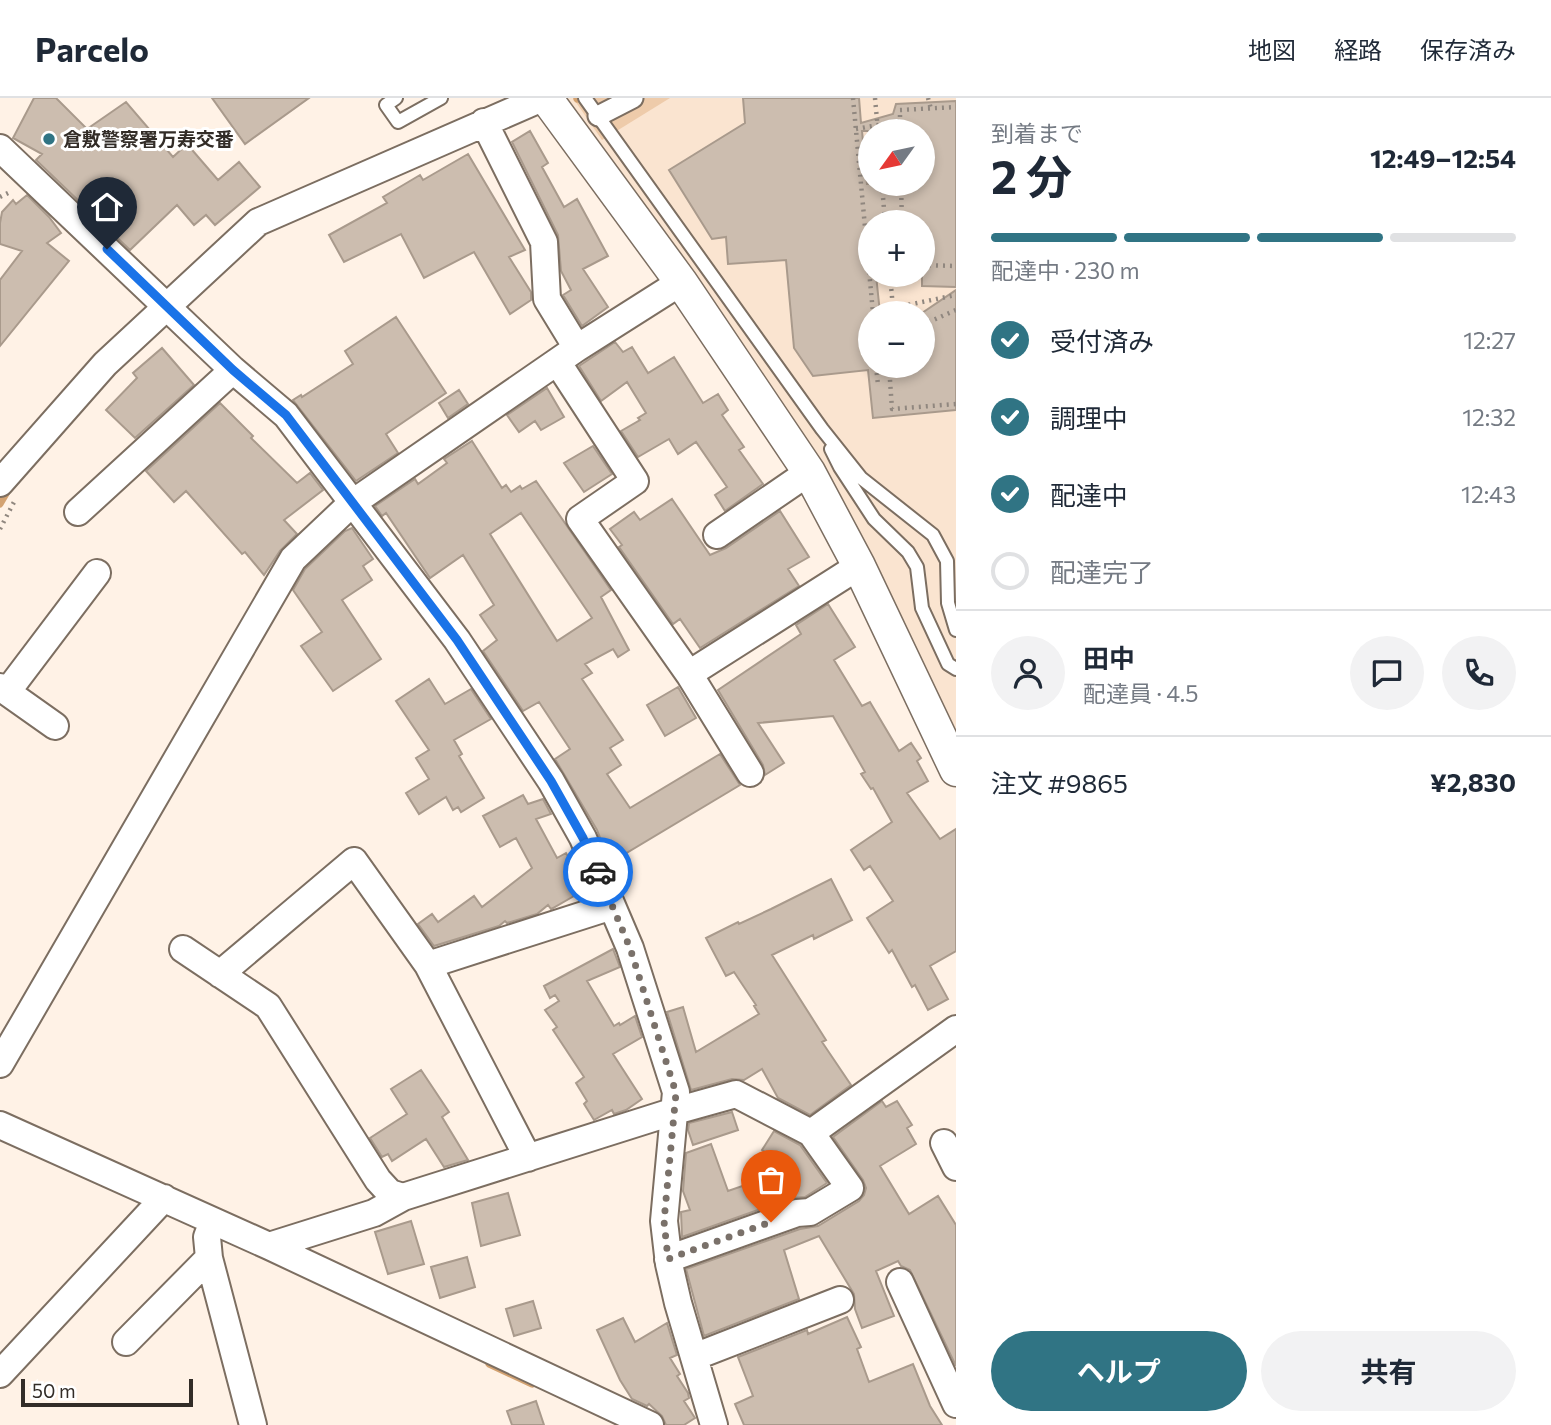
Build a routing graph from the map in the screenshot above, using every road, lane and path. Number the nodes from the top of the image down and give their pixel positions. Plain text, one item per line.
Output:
1 (396, 98) edge
2 (441, 98) edge
3 (544, 98) edge
4 (633, 98) edge
5 (853, 98) edge
6 (875, 98) edge
7 (928, 98) edge
8 (591, 106) edge
9 (956, 107) edge
10 (931, 108) junction
11 (877, 119) edge
12 (900, 119) edge
13 (484, 122) junction
14 (856, 129) joint
15 (0, 148) edge
16 (11, 192) dead end
17 (0, 197) edge
18 (864, 210) edge
19 (935, 265) edge
20 (956, 266) edge
21 (681, 282) junction
22 (956, 295) edge
23 (927, 301) edge
24 (167, 307) junction
25 (956, 310) edge
26 (935, 319) edge
27 (568, 356) junction
28 (233, 370) junction
29 (877, 378) edge
30 (890, 378) edge
31 (878, 385) dead end
32 (956, 404) edge
33 (822, 429) junction
34 (809, 472) junction
35 (9, 488) edge
36 (351, 504) junction
37 (78, 512) dead end
38 (0, 529) edge
39 (717, 536) dead end
40 (859, 566) junction
41 (97, 573) dead end
42 (956, 629) edge
43 (956, 669) edge
44 (689, 674) junction
45 (4, 690) edge
46 (55, 726) dead end
47 (956, 770) edge
48 (750, 773) dead end
49 (612, 906) junction
50 (183, 949) dead end
51 (428, 965) junction
52 (220, 974) junction
53 (956, 1029) edge
54 (0, 1064) edge
55 (675, 1111) junction
56 (0, 1125) edge
57 (811, 1133) junction
58 (944, 1143) dead end
59 (528, 1158) junction
60 (956, 1167) edge
61 (403, 1198) junction
62 (158, 1206) junction
63 (210, 1236) junction
64 (269, 1245) junction
65 (668, 1259) junction
66 (900, 1282) dead end
67 (840, 1300) dead end
68 (126, 1342) dead end
69 (694, 1357) junction
70 (0, 1374) edge
71 (956, 1404) edge
72 (253, 1425) edge
73 (650, 1425) edge
74 (715, 1425) edge

1 - 2 lane
3 - 13 street
3 - 21 street
4 - 8 street
5 - 14 path
6 - 11 path
7 - 10 path
8 - 33 lane
9 - 10 path
10 - 12 path
13 - 24 street
13 - 27 street
14 - 18 path
15 - 24 street
16 - 17 path
19 - 20 path
21 - 27 street
21 - 34 street
22 - 23 path
24 - 28 street
24 - 35 street
25 - 26 path
27 - 36 street
27 - 44 street
28 - 36 street
28 - 37 street
29 - 31 path
30 - 32 path
33 - 42 lane
33 - 43 lane
34 - 39 street
34 - 40 street
35 - 38 path
36 - 49 street
36 - 54 street
40 - 44 street
40 - 47 street
41 - 45 street
44 - 48 street
45 - 46 street
49 - 51 street
49 - 55 street
50 - 52 street
51 - 52 street
51 - 59 street
52 - 61 street
53 - 57 street
55 - 57 street
55 - 59 street
55 - 65 street
56 - 62 street
57 - 65 street
58 - 60 street
59 - 61 street
61 - 64 street
62 - 63 street
62 - 70 street
63 - 64 street
63 - 68 street
63 - 72 street
64 - 73 street
65 - 69 street
66 - 71 street
67 - 69 street
69 - 74 street

